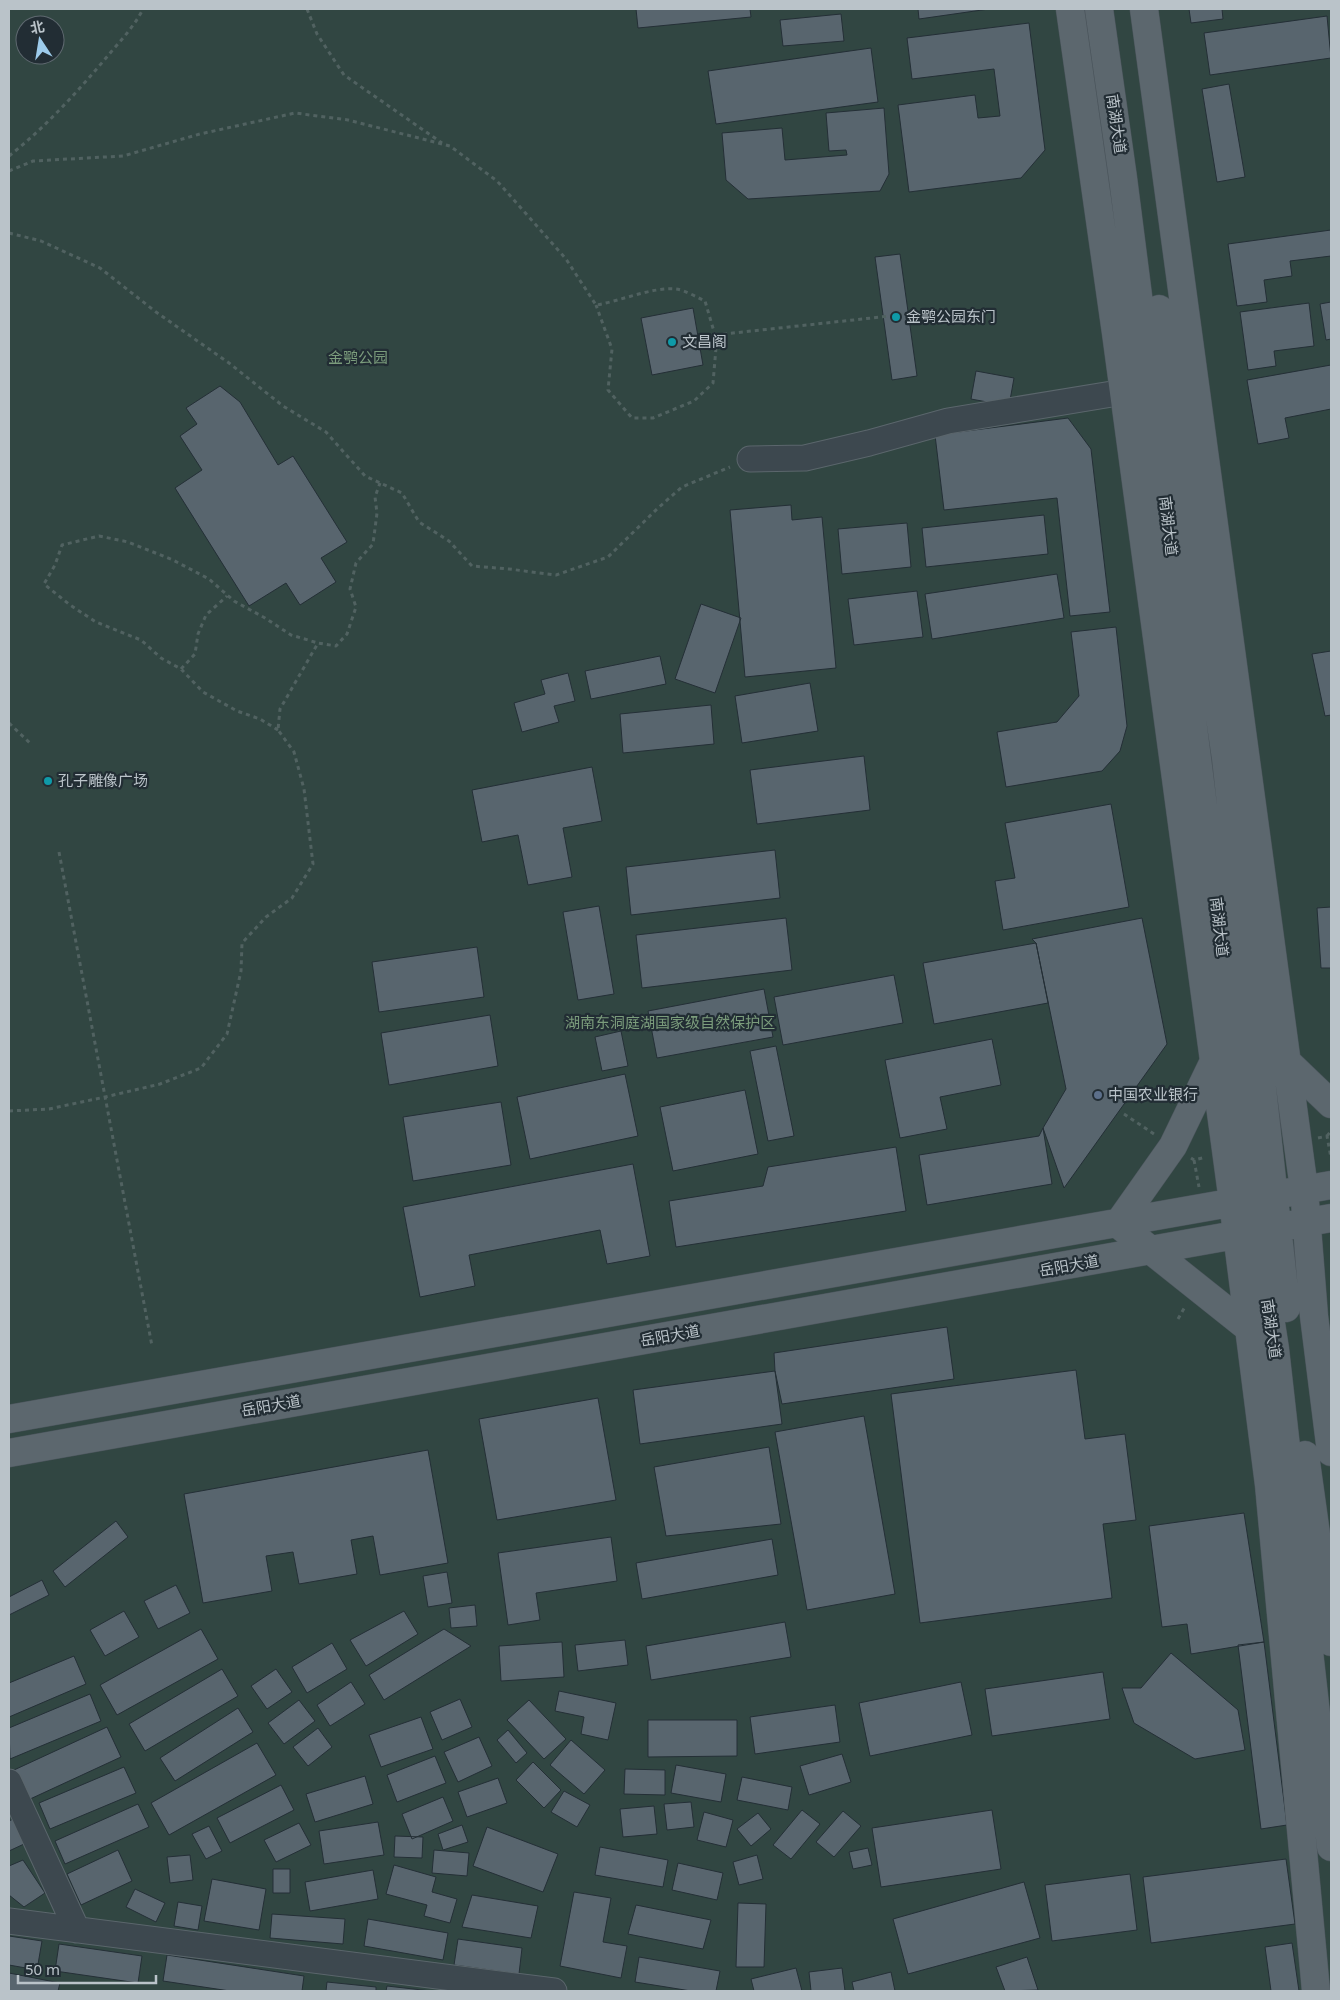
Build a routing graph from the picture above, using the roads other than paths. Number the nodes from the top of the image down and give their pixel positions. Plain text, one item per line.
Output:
1 (1070, 9) edge
2 (1099, 9) edge
3 (1117, 9) edge
4 (1144, 9) edge
5 (1124, 392) junction
6 (750, 459) road end
7 (1244, 1026) junction
8 (1214, 1061) junction
9 (1286, 1062) junction
10 (1331, 1104) edge
11 (1331, 1185) edge
12 (1304, 1189) junction
13 (1254, 1198) junction
14 (1319, 1220) edge
15 (1118, 1224) junction
16 (1257, 1231) junction
17 (1151, 1250) junction
18 (1331, 1294) edge
19 (1314, 1316) junction
20 (1249, 1329) junction
21 (1283, 1349) junction
22 (9, 1419) edge
23 (1331, 1452) edge
24 (9, 1453) edge
25 (1331, 1642) edge
26 (9, 1782) edge
27 (1331, 1847) edge
28 (9, 1921) edge
29 (77, 1930) junction
30 (554, 1991) edge
31 (1316, 1991) edge

1 - 5 main road
2 - 7 main road, 南湖大道
3 - 7 main road, 南湖大道
4 - 9 main road
5 - 6 street
5 - 8 main road
7 - 8 main road
7 - 9 main road
7 - 13 main road, 南湖大道
8 - 13 main road
8 - 15 main road
9 - 10 main road
9 - 12 main road
11 - 12 main road
12 - 13 main road
12 - 14 main road
13 - 15 main road
13 - 16 main road, 南湖大道
14 - 16 main road, 岳阳大道
14 - 19 main road
15 - 17 main road
15 - 22 main road
16 - 17 main road, 岳阳大道
16 - 20 main road
16 - 21 main road, 南湖大道
17 - 20 main road
17 - 24 main road, 岳阳大道
18 - 19 main road
19 - 21 main road
19 - 23 main road
20 - 21 main road
20 - 31 main road
21 - 25 main road, 南湖大道
21 - 27 main road, 南湖大道
26 - 29 street
28 - 29 street
29 - 30 street

